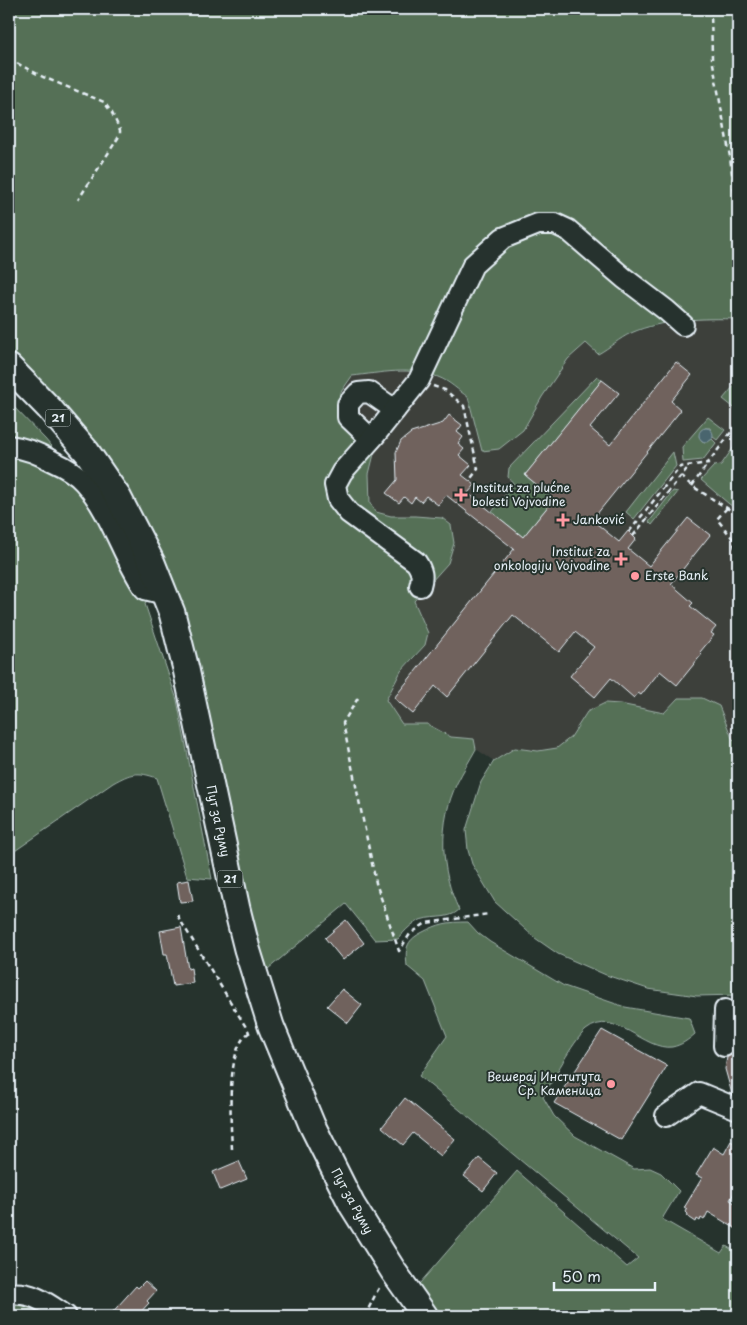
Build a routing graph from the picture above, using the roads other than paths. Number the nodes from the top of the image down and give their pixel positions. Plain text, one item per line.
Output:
1 (683, 325) dead end
2 (9, 367) edge
3 (395, 410) junction
4 (371, 440) junction
5 (9, 446) edge
6 (420, 586) dead end
7 (165, 594) junction
8 (726, 1010) dead end
9 (724, 1046) dead end
10 (738, 1109) edge
11 (666, 1116) dead end
12 (9, 1294) edge
13 (66, 1316) edge
14 (425, 1316) edge

1 - 3 street
2 - 7 main road, Пут за Руму / 21
3 - 4 street
3 - 4 street
4 - 6 street
5 - 7 street
7 - 14 main road, Пут за Руму / 21
8 - 9 street
10 - 11 street
12 - 13 street

